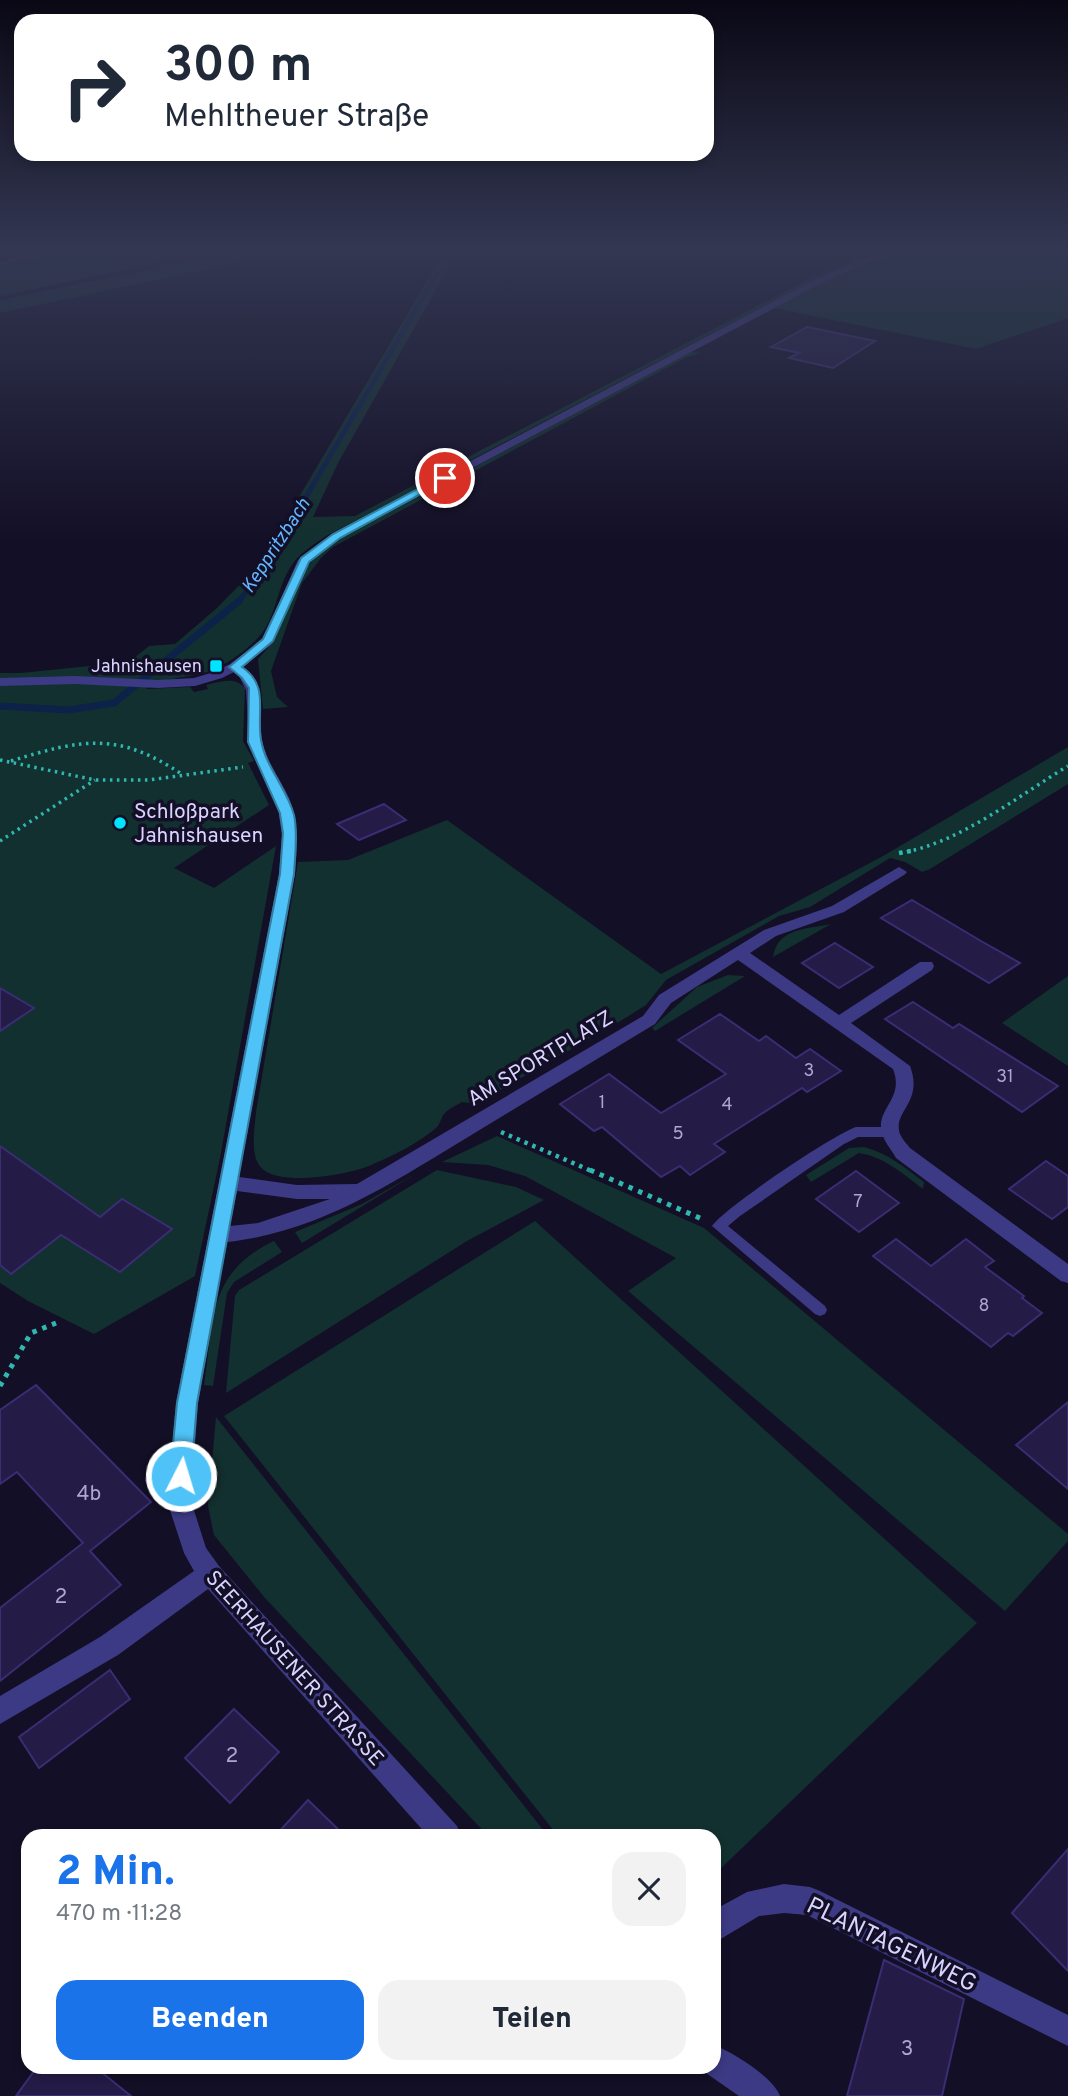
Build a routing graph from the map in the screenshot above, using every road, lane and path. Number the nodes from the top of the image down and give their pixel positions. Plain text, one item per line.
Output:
1 (694, 347) edge
2 (234, 667) junction
3 (0, 682) edge
4 (0, 760) edge
5 (10, 761) junction
6 (265, 763) junction
7 (1068, 765) edge
8 (184, 776) junction
9 (95, 780) junction
10 (0, 841) edge
11 (899, 872) joint
12 (739, 953) junction
13 (926, 966) dead end
14 (840, 1022) junction
15 (478, 1121) junction
16 (890, 1132) junction
17 (229, 1183) junction
18 (356, 1191) junction
19 (719, 1226) junction
20 (221, 1235) junction
21 (1068, 1275) edge
22 (820, 1310) dead end
23 (56, 1323) dead end
24 (0, 1386) edge
25 (210, 1574) junction
26 (0, 1711) edge
27 (441, 1829) edge
28 (721, 1922) edge
29 (1068, 2031) edge
30 (721, 2065) edge
31 (765, 2096) edge

1 - 2 street
2 - 3 street
2 - 6 street, SEERHAUSENER STRASSE
4 - 5 path
5 - 8 path
5 - 9 path
6 - 8 path
6 - 17 street, SEERHAUSENER STRASSE
7 - 11 path
8 - 9 path
9 - 10 path
11 - 12 street, AM SPORTPLATZ
12 - 14 street
12 - 15 street, AM SPORTPLATZ
13 - 14 street
14 - 16 street
15 - 18 street, AM SPORTPLATZ
15 - 19 path
16 - 19 lane
16 - 21 street
17 - 18 street, AM SPORTPLATZ
17 - 20 street, SEERHAUSENER STRASSE
18 - 20 street, AM SPORTPLATZ
19 - 22 lane
20 - 25 street, SEERHAUSENER STRASSE
23 - 24 path
25 - 26 street
25 - 27 street, SEERHAUSENER STRASSE
28 - 29 street, PLANTAGENWEG
30 - 31 street

